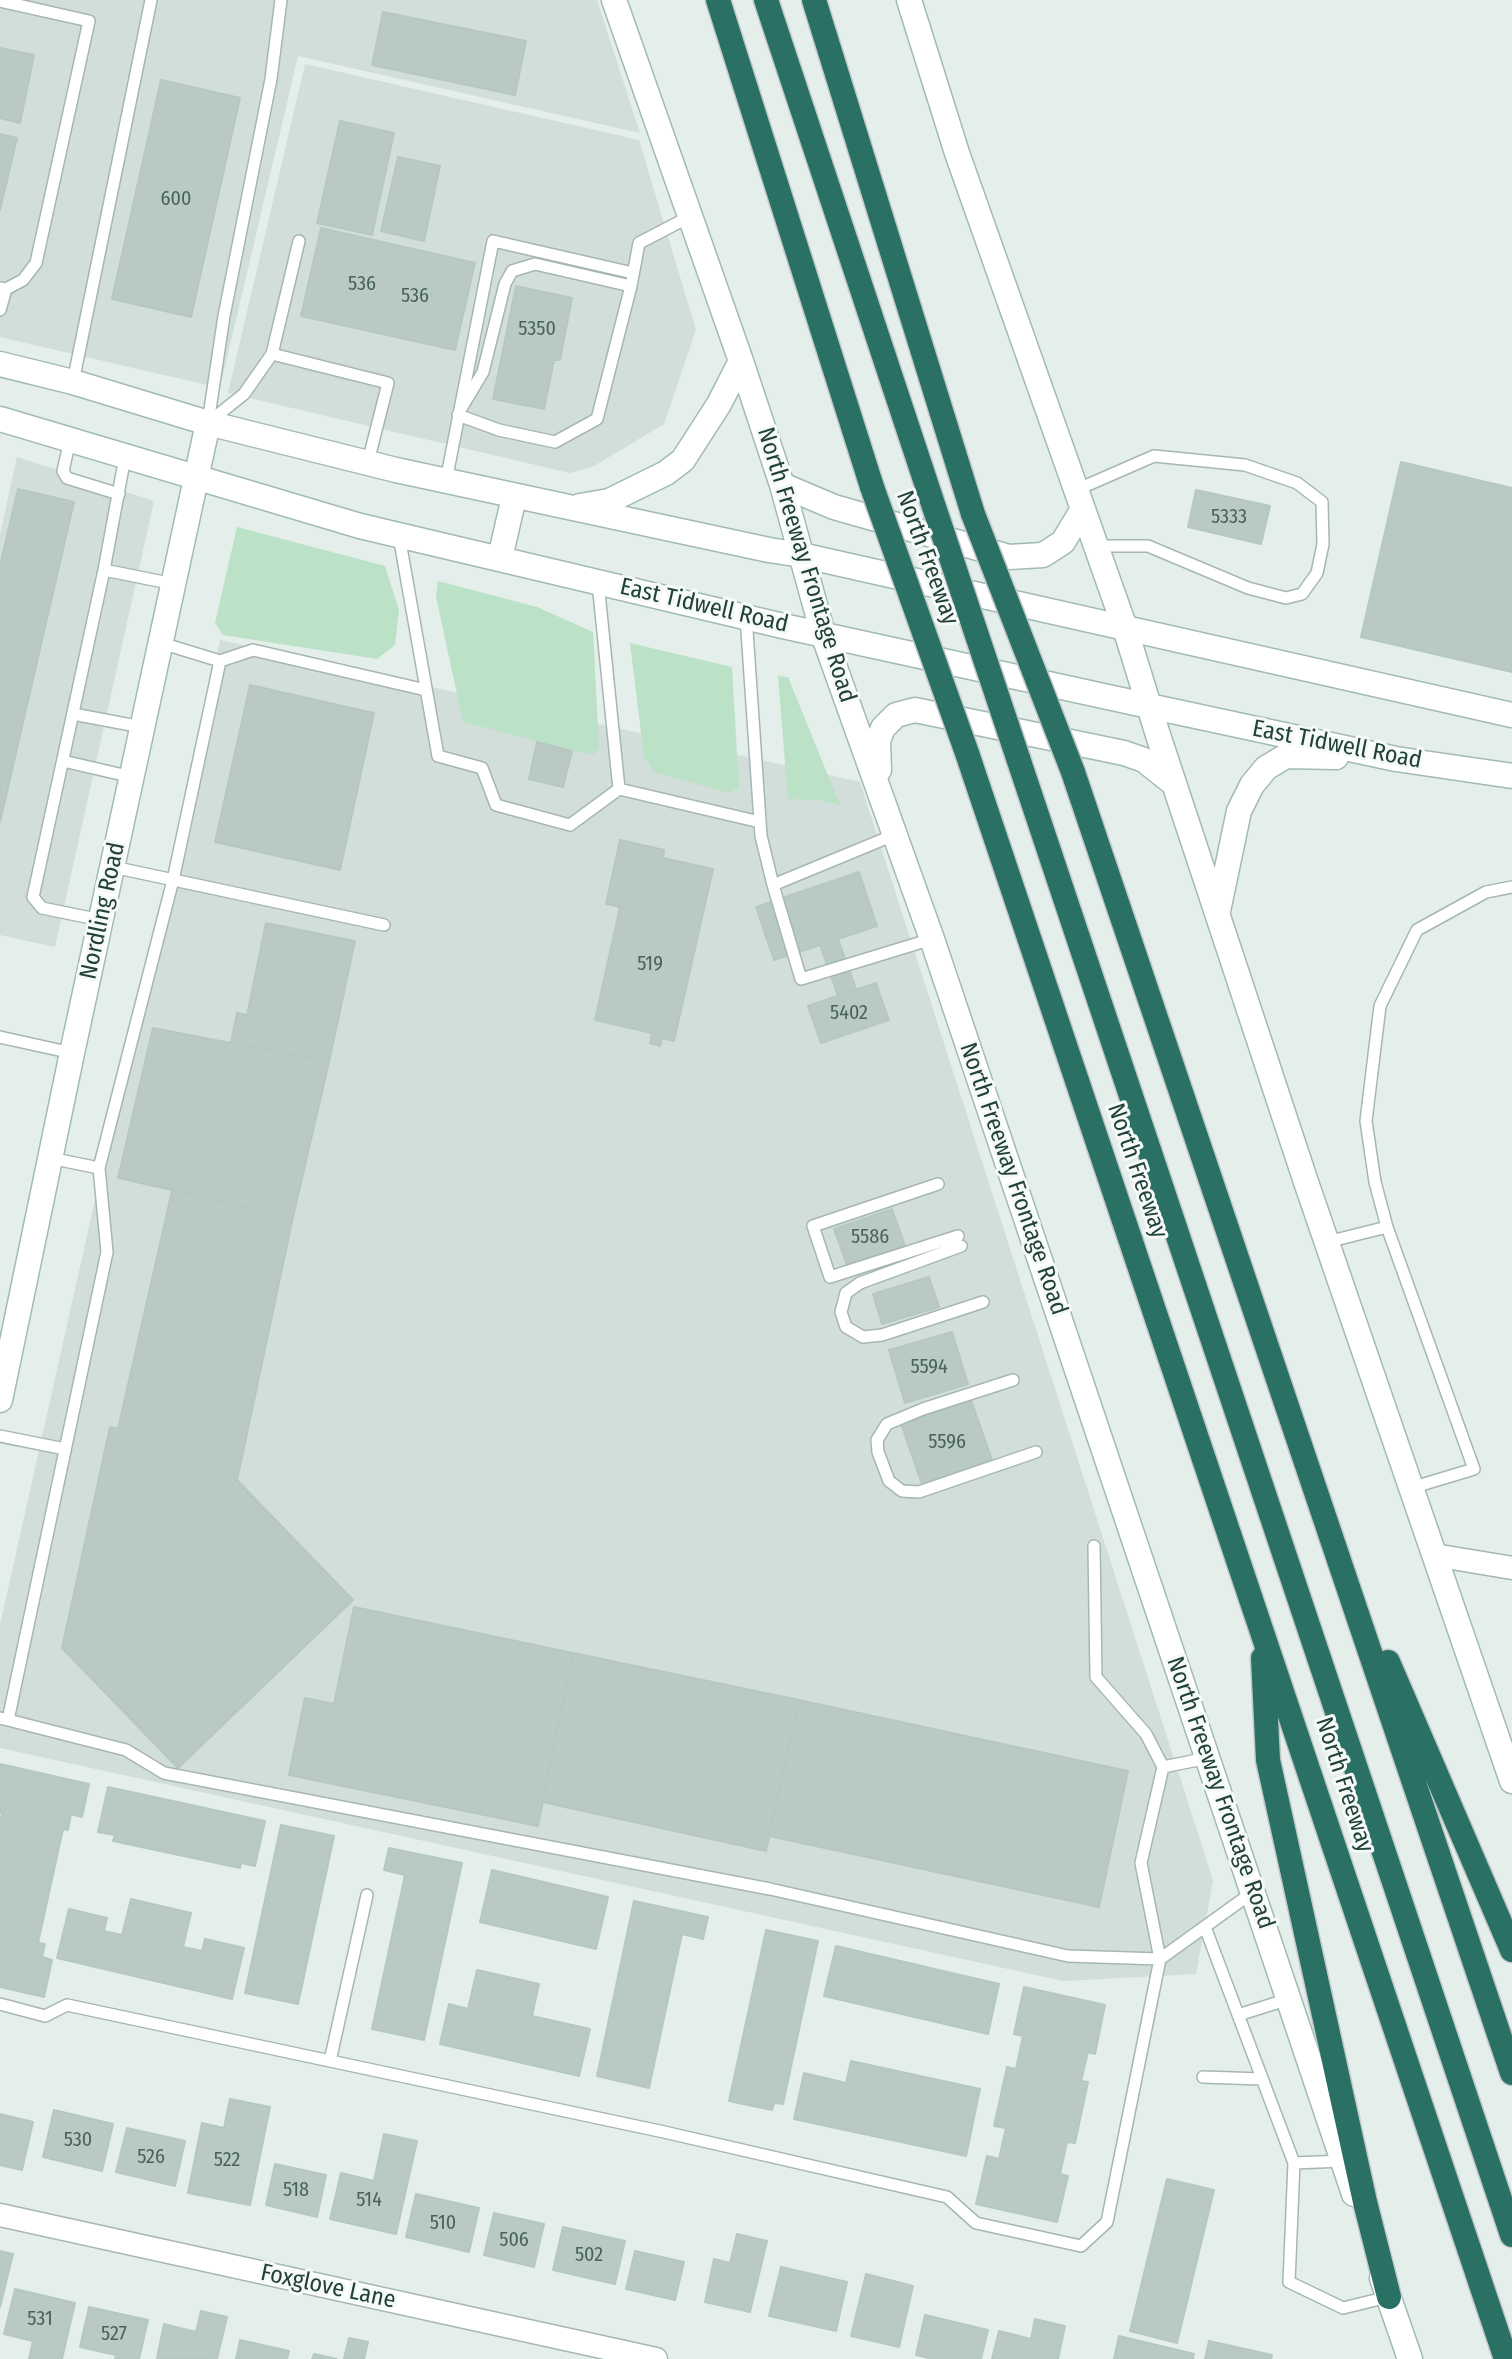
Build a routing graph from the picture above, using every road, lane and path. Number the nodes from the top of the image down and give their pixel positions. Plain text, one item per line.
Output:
1 (151, 0) edge
2 (281, 0) edge
3 (614, 0) edge
4 (718, 0) edge
5 (766, 0) edge
6 (814, 0) edge
7 (909, 0) edge
8 (0, 1) edge
9 (689, 217) junction
10 (299, 241) dead end
11 (632, 280) junction
12 (3, 288) edge
13 (0, 310) edge
14 (272, 354) junction
15 (741, 361) junction
16 (0, 364) edge
17 (73, 382) junction
18 (458, 415) junction
19 (0, 419) edge
20 (208, 423) junction
21 (70, 440) junction
22 (125, 457) junction
23 (368, 463) junction
24 (198, 479) junction
25 (446, 481) junction
26 (782, 485) junction
27 (119, 494) junction
28 (514, 497) junction
29 (1080, 500) junction
30 (568, 508) junction
31 (399, 536) junction
32 (1095, 546) junction
33 (801, 555) junction
34 (500, 558) junction
35 (104, 570) junction
36 (598, 581) junction
37 (174, 584) junction
38 (746, 616) junction
39 (1125, 628) junction
40 (823, 634) junction
41 (161, 643) junction
42 (220, 661) junction
43 (426, 690) junction
44 (1149, 706) junction
45 (73, 714) junction
46 (1512, 715) edge
47 (142, 728) junction
48 (1396, 759) junction
49 (63, 761) junction
50 (1512, 776) edge
51 (132, 777) junction
52 (1173, 783) junction
53 (619, 789) junction
54 (879, 789) junction
55 (760, 822) junction
56 (896, 834) junction
57 (112, 867) junction
58 (173, 880) junction
59 (773, 885) junction
60 (1512, 887) edge
61 (1218, 911) junction
62 (101, 920) junction
63 (384, 925) dead end
64 (932, 939) junction
65 (0, 1037) edge
66 (72, 1053) junction
67 (50, 1158) junction
68 (99, 1168) junction
69 (938, 1184) dead end
70 (1387, 1227) junction
71 (1327, 1242) junction
72 (983, 1302) dead end
73 (1013, 1380) dead end
74 (0, 1400) edge
75 (0, 1436) edge
76 (65, 1449) junction
77 (1036, 1452) dead end
78 (1411, 1488) junction
79 (1317, 1497) junction
80 (1094, 1546) dead end
81 (1434, 1555) junction
82 (1512, 1568) edge
83 (1262, 1627) junction
84 (4, 1719) edge
85 (1208, 1758) junction
86 (1163, 1767) junction
87 (1512, 1781) edge
88 (1253, 1891) junction
89 (367, 1895) dead end
90 (1205, 1927) junction
91 (1512, 1950) edge
92 (1160, 1959) junction
93 (1289, 1998) junction
94 (0, 2004) edge
95 (1238, 2015) junction
96 (330, 2061) junction
97 (1512, 2073) edge
98 (1203, 2077) dead end
99 (1262, 2079) junction
100 (1343, 2161) junction
101 (1294, 2163) junction
102 (0, 2215) edge
103 (1512, 2235) edge
104 (1389, 2297) junction
105 (656, 2359) edge
106 (1410, 2359) edge
107 (1506, 2359) edge

1 - 17 lane
2 - 20 lane
3 - 9 main road, North Freeway Frontage Road
4 - 83 highway, North Freeway, bridge
5 - 103 highway, North Freeway, bridge
6 - 79 highway, bridge
7 - 29 main road
8 - 12 lane
9 - 11 lane
9 - 15 main road, North Freeway Frontage Road
10 - 14 lane
11 - 18 lane
11 - 18 lane
11 - 18 lane
12 - 13 lane
14 - 20 lane
14 - 23 lane
15 - 26 main road, North Freeway Frontage Road
15 - 30 main road
16 - 17 main road
17 - 20 main road
18 - 25 lane
19 - 21 main road, East Tidwell Road
20 - 23 main road
20 - 24 main road, Nordling Road
21 - 22 main road, East Tidwell Road
21 - 27 lane
22 - 24 main road, East Tidwell Road
22 - 27 lane
23 - 25 main road
24 - 31 main road, East Tidwell Road
24 - 37 main road, Nordling Road
25 - 28 main road
26 - 29 main road
26 - 33 main road, North Freeway Frontage Road
27 - 35 lane
28 - 30 main road
28 - 34 main road
29 - 32 main road
29 - 32 lane
30 - 33 main road
31 - 34 main road, East Tidwell Road
31 - 43 lane
32 - 39 main road
33 - 39 main road
33 - 40 main road, North Freeway Frontage Road
34 - 36 main road, East Tidwell Road
35 - 37 lane
35 - 45 lane
36 - 38 main road, East Tidwell Road
36 - 53 lane
37 - 41 main road, Nordling Road
38 - 40 main road, East Tidwell Road
38 - 55 lane
39 - 44 main road
39 - 46 main road
40 - 44 main road, East Tidwell Road
40 - 54 main road, North Freeway Frontage Road
41 - 42 lane
41 - 47 main road, Nordling Road
42 - 43 lane
42 - 58 lane
43 - 53 lane
44 - 48 main road, East Tidwell Road
44 - 52 main road
45 - 47 lane
45 - 49 lane
47 - 51 main road, Nordling Road
48 - 50 main road, East Tidwell Road
48 - 61 main road
49 - 51 lane
49 - 62 lane
51 - 57 main road, Nordling Road
52 - 54 main road
52 - 61 main road
53 - 55 lane
54 - 56 main road, North Freeway Frontage Road
55 - 59 lane
56 - 59 lane
56 - 64 main road, North Freeway Frontage Road
57 - 58 lane
57 - 62 main road, Nordling Road
58 - 63 lane
58 - 68 lane
59 - 64 lane
60 - 70 lane
61 - 71 main road
62 - 66 main road, Nordling Road
64 - 85 main road, North Freeway Frontage Road
65 - 66 lane
66 - 67 main road, Nordling Road
67 - 68 lane
67 - 74 main road, Nordling Road
68 - 76 lane
69 - 72 lane
70 - 71 lane
70 - 78 lane
71 - 78 main road
73 - 77 lane
75 - 76 lane
76 - 84 lane
78 - 81 main road
79 - 91 highway
79 - 97 highway
80 - 86 lane
81 - 82 street
81 - 87 main road
83 - 104 highway
83 - 107 highway, North Freeway
84 - 92 lane
85 - 86 lane
85 - 88 main road, North Freeway Frontage Road
86 - 92 lane
88 - 90 lane
88 - 93 main road, North Freeway Frontage Road
89 - 96 lane
90 - 92 lane
90 - 95 lane
92 - 96 lane
93 - 95 lane
93 - 100 main road, North Freeway Frontage Road
94 - 96 lane
95 - 99 lane
98 - 99 lane
99 - 101 lane
100 - 101 lane
100 - 104 main road, North Freeway Frontage Road
101 - 104 lane
102 - 105 street, Foxglove Lane
104 - 106 main road, North Freeway Frontage Road

